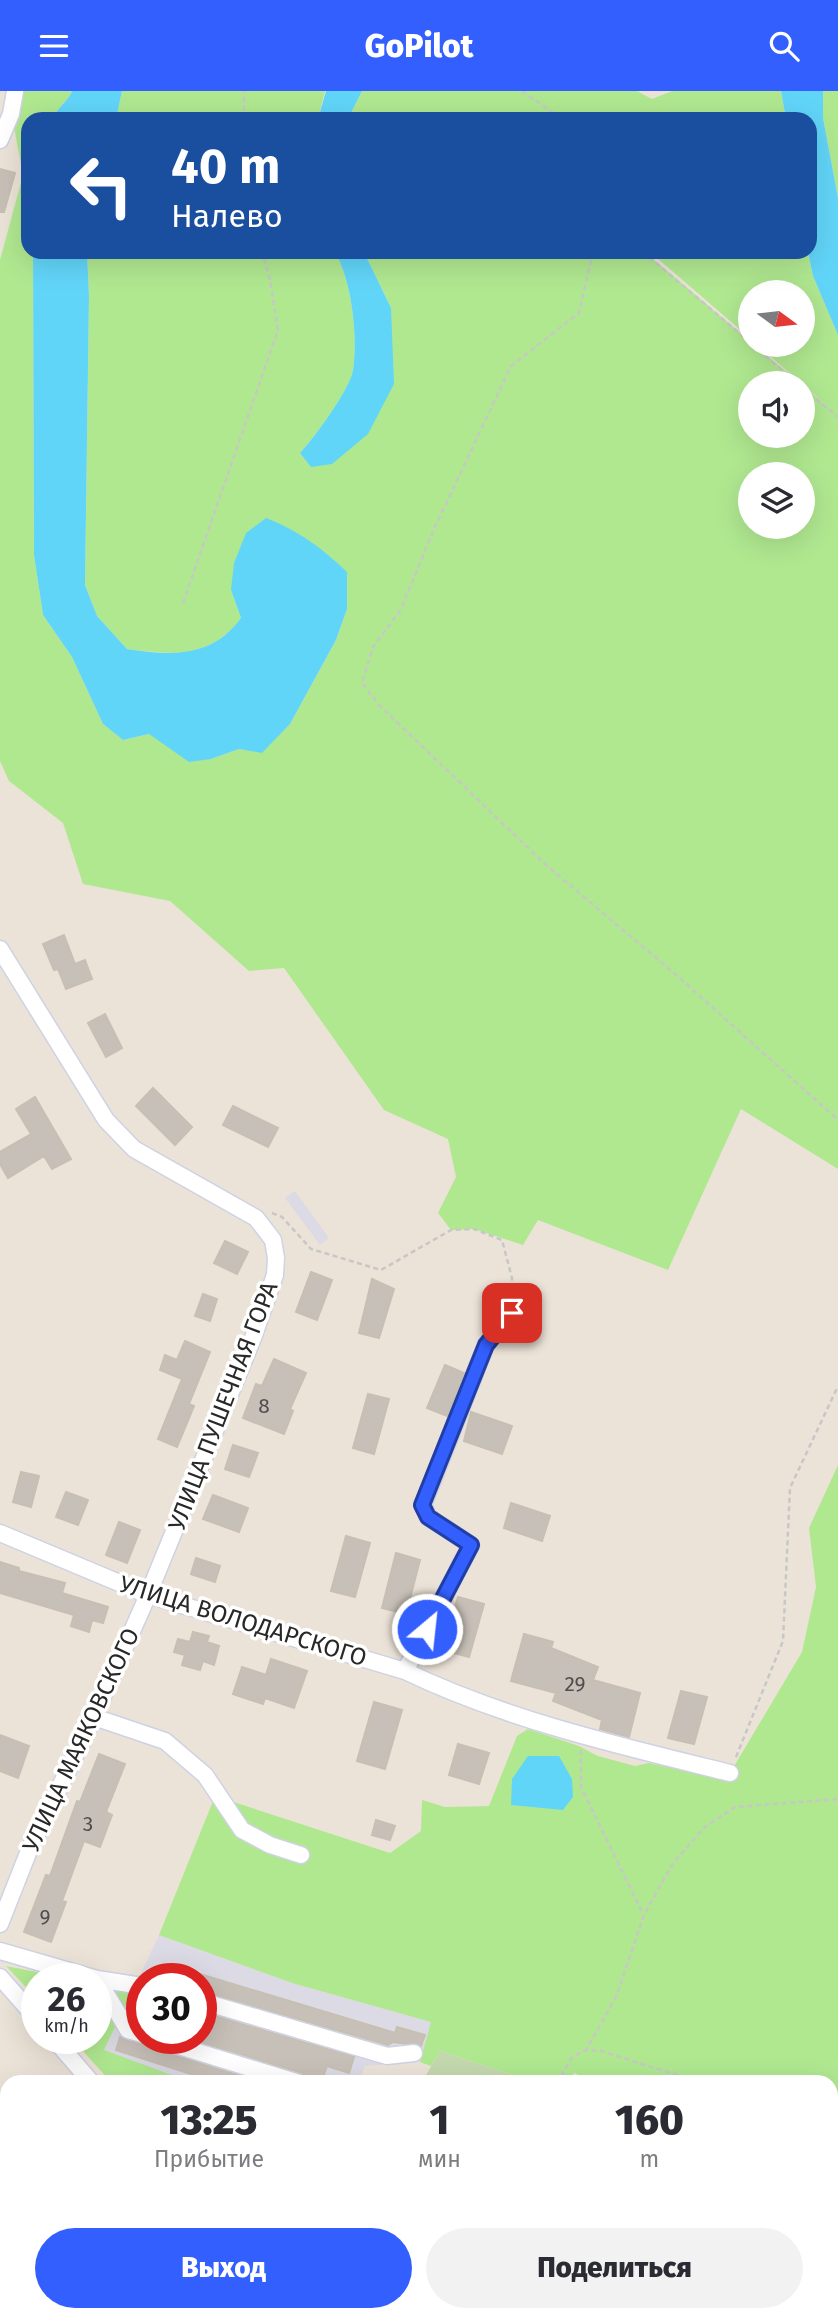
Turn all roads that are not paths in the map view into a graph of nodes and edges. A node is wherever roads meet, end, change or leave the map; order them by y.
1 (15, 91) edge
2 (0, 140) edge
3 (0, 949) edge
4 (512, 1313) road end
5 (0, 1533) edge
6 (148, 1595) junction
7 (405, 1671) junction
8 (94, 1717) junction
9 (730, 1773) road end
10 (301, 1855) dead end
11 (0, 1924) edge
12 (0, 1951) edge
13 (42, 1963) edge
14 (0, 1977) edge
15 (21, 2001) edge
16 (112, 2004) edge
17 (217, 2006) edge
18 (126, 2027) edge
19 (414, 2053) dead end
20 (67, 2054) edge
21 (205, 2054) edge
22 (85, 2075) edge
23 (273, 2075) edge

1 - 2 street
3 - 6 street, УЛИЦА ПУШЕЧНАЯ ГОРА
4 - 7 street
5 - 6 street, УЛИЦА ВОЛОДАРСКОГО
6 - 7 street, УЛИЦА ВОЛОДАРСКОГО
6 - 8 street, УЛИЦА МАЯКОВСКОГО
7 - 9 street, УЛИЦА ВОЛОДАРСКОГО
8 - 10 street
8 - 11 street, УЛИЦА МАЯКОВСКОГО
12 - 13 street
14 - 15 street
16 - 18 street
17 - 19 street
20 - 22 street
21 - 23 street

